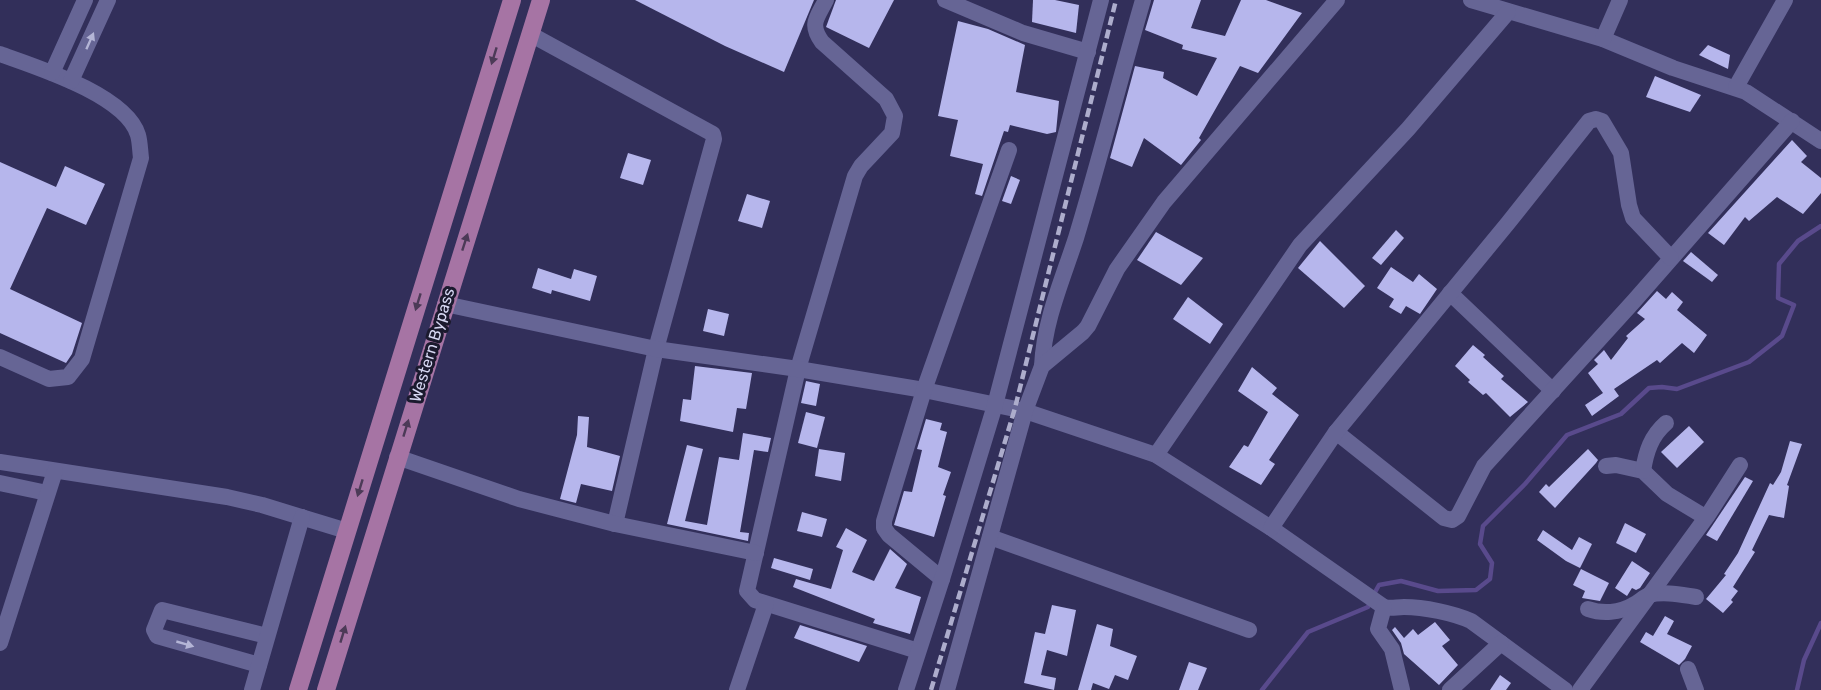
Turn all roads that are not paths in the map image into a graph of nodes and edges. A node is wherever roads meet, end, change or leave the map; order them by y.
1 (85, 0) edge
2 (108, 0) edge
3 (512, 0) edge
4 (541, 0) edge
5 (826, 0) edge
6 (945, 0) edge
7 (1101, 0) edge
8 (1143, 0) edge
9 (1337, 0) edge
10 (1471, 0) edge
11 (1620, 0) edge
12 (1785, 0) edge
13 (1508, 12) junction
14 (530, 34) junction
15 (1603, 39) junction
16 (1088, 52) junction
17 (0, 54) edge
18 (52, 73) junction
19 (71, 81) junction
20 (1736, 87) junction
21 (1792, 121) junction
22 (1821, 141) edge
23 (1009, 150) dead end
24 (1671, 258) junction
25 (1450, 293) junction
26 (445, 304) junction
27 (656, 349) junction
28 (0, 357) edge
29 (1042, 366) junction
30 (798, 369) junction
31 (924, 390) junction
32 (1553, 391) junction
33 (995, 405) junction
34 (1025, 411) junction
35 (1666, 423) dead end
36 (1336, 432) junction
37 (1156, 455) junction
38 (398, 457) junction
39 (0, 462) edge
40 (1740, 465) dead end
41 (1606, 466) dead end
42 (55, 471) junction
43 (1643, 471) junction
44 (0, 483) edge
45 (47, 493) junction
46 (302, 517) junction
47 (1705, 518) junction
48 (615, 524) junction
49 (1271, 528) junction
50 (347, 531) junction
51 (990, 537) junction
52 (756, 553) junction
53 (942, 579) junction
54 (1649, 595) junction
55 (1696, 597) dead end
56 (766, 604) junction
57 (1384, 606) junction
58 (1588, 609) dead end
59 (4, 617) edge
60 (1249, 630) dead end
61 (267, 636) junction
62 (0, 643) edge
63 (1501, 643) junction
64 (918, 651) junction
65 (259, 665) junction
66 (1688, 669) dead end
67 (252, 690) edge
68 (298, 690) edge
69 (326, 690) edge
70 (737, 690) edge
71 (906, 690) edge
72 (947, 690) edge
73 (1402, 690) edge
74 (1450, 690) edge
75 (1565, 690) edge
76 (1580, 690) edge
77 (1696, 690) edge

1 - 18 street
19 -> 2 street
3 -> 50 main road, Western Bypass
4 - 14 main road, Western Bypass
5 - 30 street
6 - 16 street
7 - 16 street
8 - 29 street
9 - 29 street
10 - 13 street
11 - 15 street
12 - 20 street
13 - 15 street
13 - 37 street
26 -> 14 main road, Western Bypass
14 - 27 street
15 - 20 street
16 - 33 street
17 - 18 street
18 - 19 street
19 - 28 street
20 - 21 street
21 - 22 street
21 - 24 street
23 - 31 street
24 - 25 street
24 - 32 street
25 - 32 street
25 - 36 street
26 - 27 street
38 -> 26 main road, Western Bypass
27 - 30 street
27 - 48 street
29 - 34 street
30 - 31 street
30 - 52 street
31 - 33 street
31 - 53 street
32 - 36 street
33 - 34 street
33 - 53 street
34 - 37 street
34 - 51 street
35 - 43 street
36 - 49 street
37 - 49 street
38 - 48 street
69 -> 38 main road, Western Bypass
39 - 42 street
40 - 47 street
41 - 43 street
42 - 45 street
42 - 46 street
43 - 47 street
44 - 45 street
45 - 59 street
46 - 50 street
46 - 61 street
47 - 54 street
48 - 52 street
49 - 57 street
50 - 68 main road, Western Bypass
51 - 60 street
51 - 72 street
52 - 56 street
53 - 64 street
54 - 55 street
54 - 58 street
54 - 76 street
56 - 64 street
56 - 70 street
57 - 63 street
57 - 73 street
59 - 62 street
61 - 65 street
61 -> 65 street
63 - 74 street
63 - 75 street
64 - 71 street
65 - 67 street
66 - 77 street

